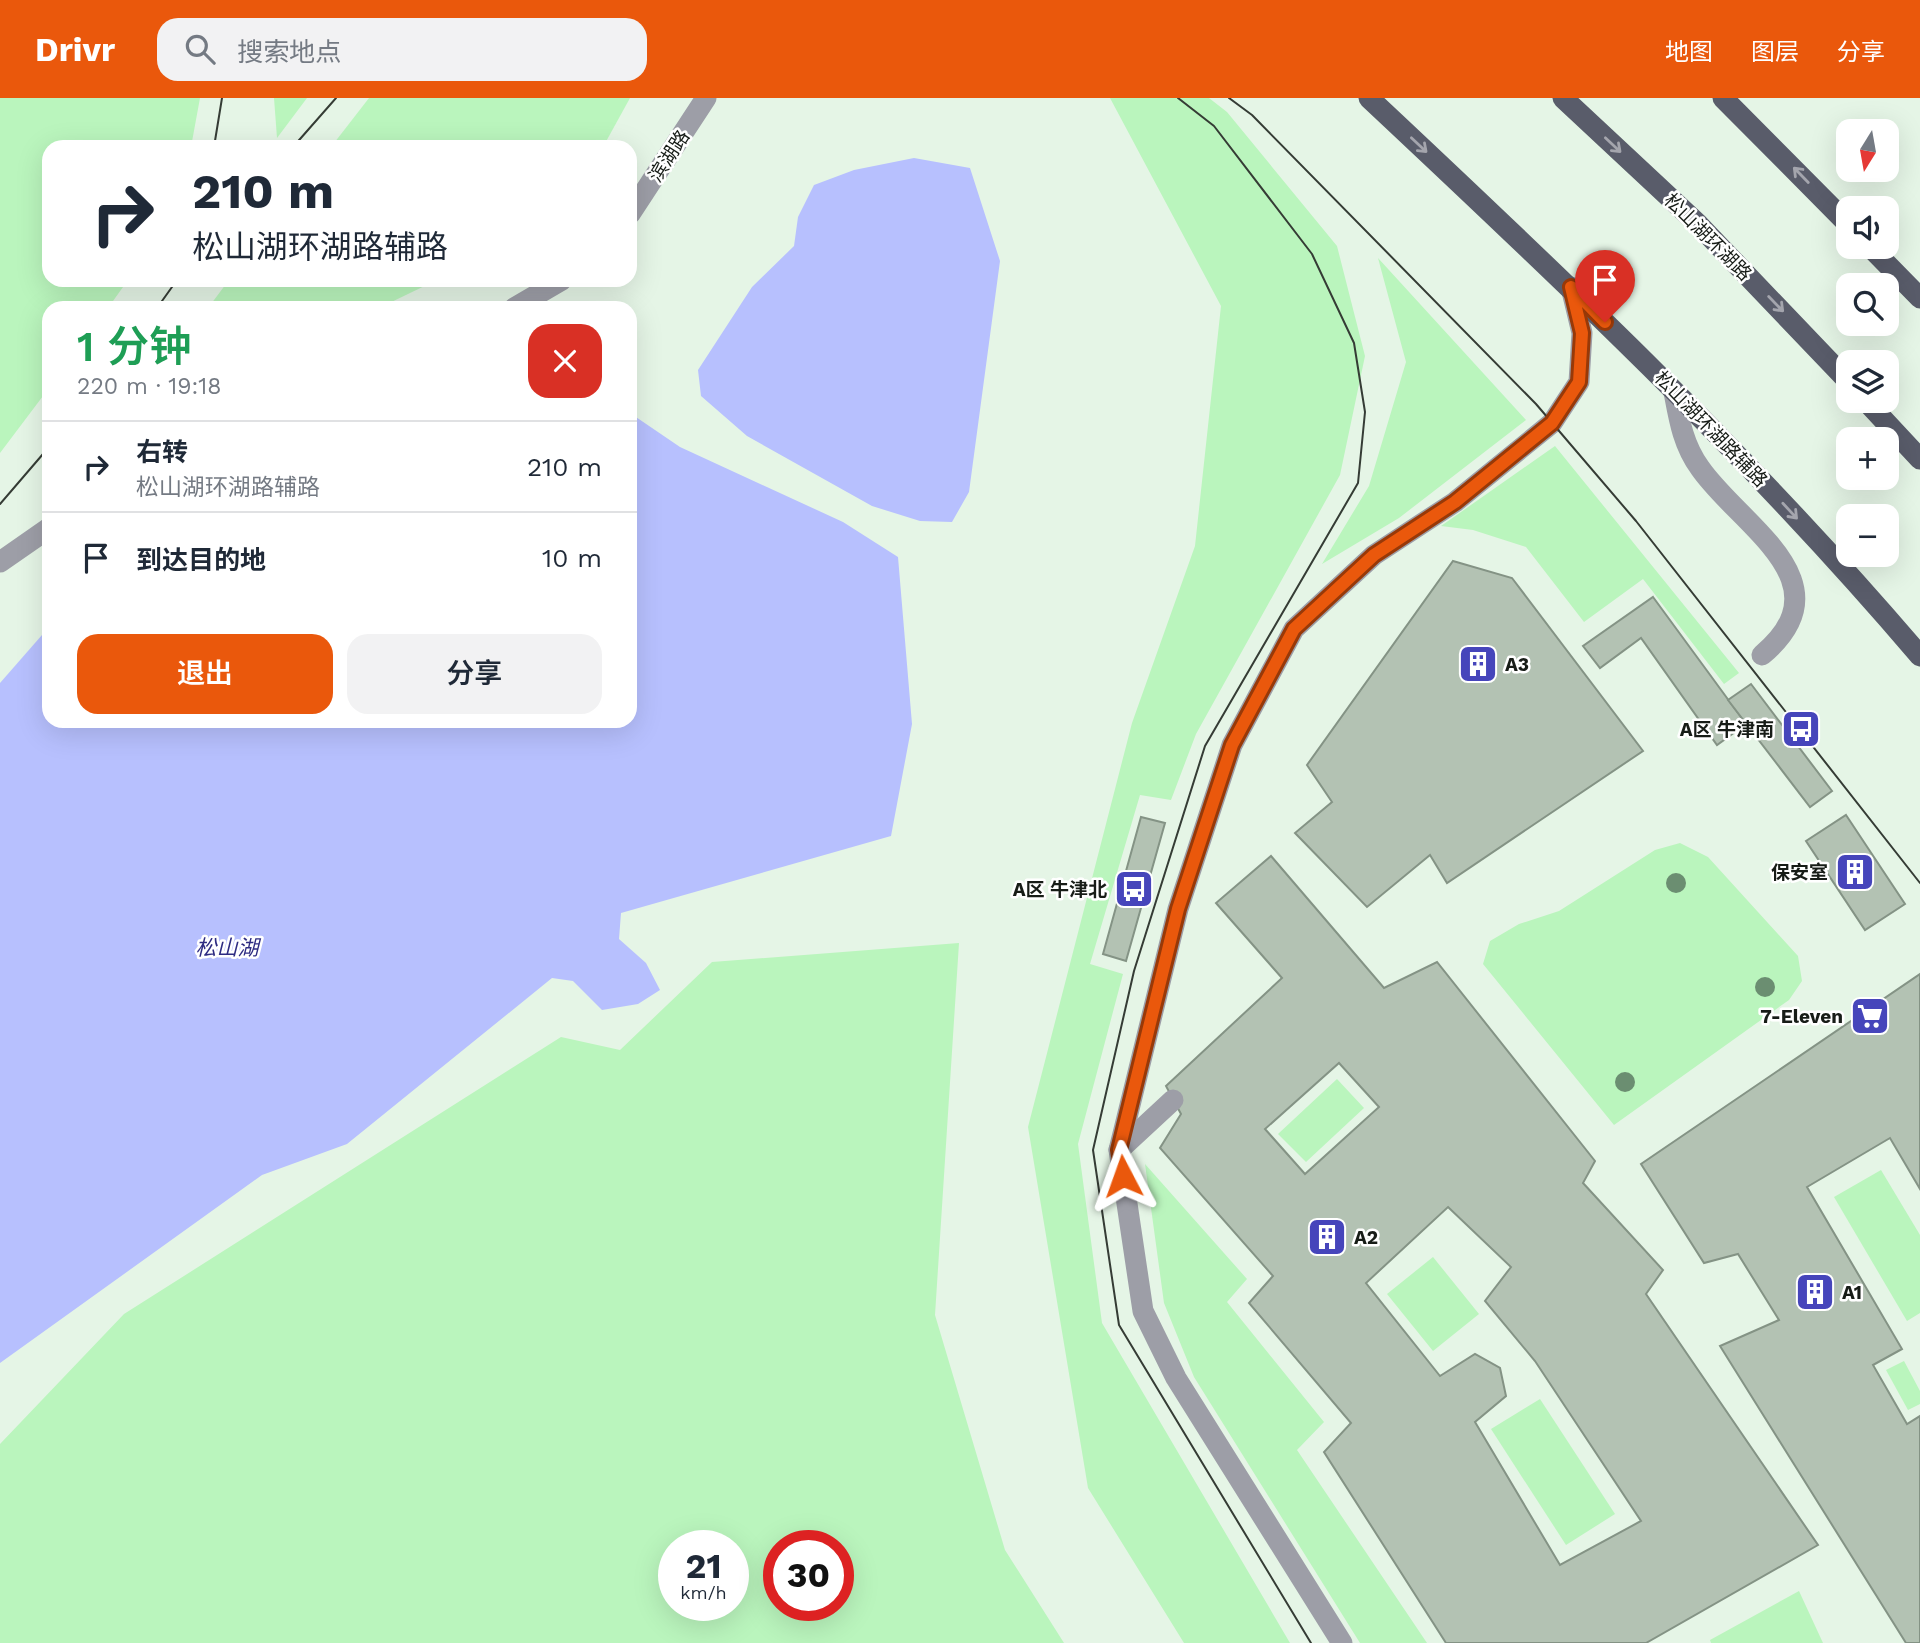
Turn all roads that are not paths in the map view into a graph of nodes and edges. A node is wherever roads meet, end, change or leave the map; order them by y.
1 (706, 98) edge
2 (1369, 98) edge
3 (1563, 98) edge
4 (1723, 98) edge
5 (637, 204) edge
6 (1836, 212) edge
7 (1882, 259) edge
8 (550, 287) edge
9 (1571, 287) junction
10 (1920, 298) edge
11 (526, 301) edge
12 (1836, 368) edge
13 (1674, 392) junction
14 (1878, 413) edge
15 (1920, 459) edge
16 (42, 533) edge
17 (0, 562) edge
18 (1762, 655) dead end
19 (1920, 656) edge
20 (1173, 1100) dead end
21 (1119, 1150) junction
22 (1342, 1643) edge

1 - 5 street, 滨湖路
2 -> 9 main road, 松山湖环湖路辅路
3 -> 12 main road, 松山湖环湖路
6 -> 4 main road
7 - 10 main road
8 - 11 street
9 - 13 main road, 松山湖环湖路辅路
9 - 21 street
13 - 18 street
13 -> 19 main road, 松山湖环湖路辅路
14 - 15 main road
16 - 17 street
20 - 21 street
21 - 22 street

